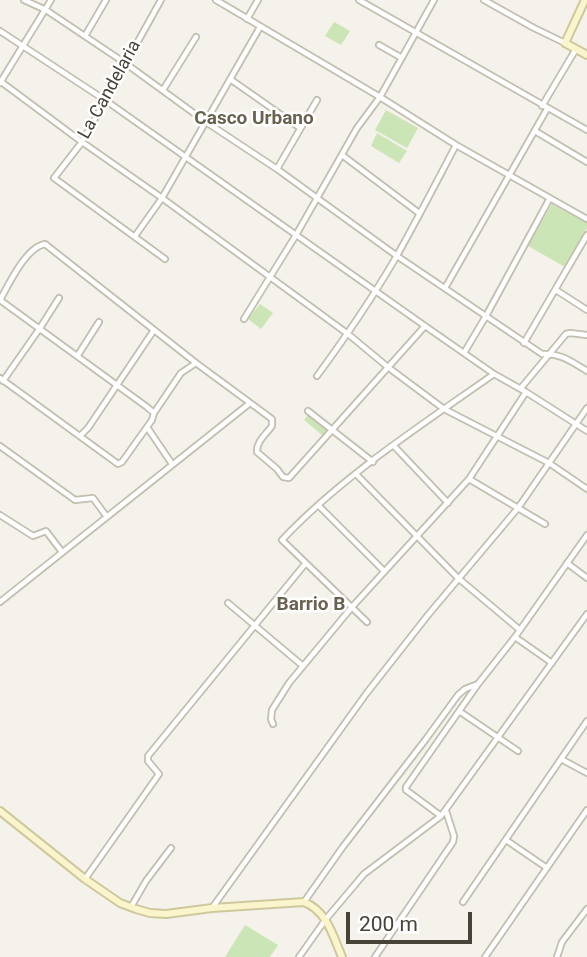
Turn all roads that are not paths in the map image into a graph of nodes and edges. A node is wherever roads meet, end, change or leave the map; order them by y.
1 (24, 0) edge
2 (51, 0) edge
3 (106, 0) edge
4 (161, 0) edge
5 (216, 0) edge
6 (258, 0) edge
7 (359, 0) edge
8 (434, 0) edge
9 (484, 0) edge
10 (585, 0) edge
11 (46, 9) junction
12 (247, 19) junction
13 (260, 27) junction
14 (0, 31) edge
15 (415, 33) junction
16 (85, 36) junction
17 (197, 37) dead end
18 (565, 43) junction
19 (379, 45) dead end
20 (24, 46) junction
21 (576, 49) junction
22 (587, 55) edge
23 (402, 58) junction
24 (125, 63) junction
25 (230, 79) junction
26 (0, 82) edge
27 (163, 90) junction
28 (380, 97) junction
29 (105, 100) junction
30 (317, 100) dead end
31 (545, 107) junction
32 (206, 122) junction
33 (300, 128) junction
34 (587, 130) edge
35 (535, 131) junction
36 (82, 142) junction
37 (456, 145) junction
38 (342, 155) junction
39 (185, 157) junction
40 (587, 162) edge
41 (276, 169) junction
42 (509, 175) junction
43 (162, 198) junction
44 (550, 198) junction
45 (316, 199) junction
46 (419, 213) junction
47 (587, 219) edge
48 (587, 235) edge
49 (135, 236) junction
50 (296, 236) junction
51 (397, 256) junction
52 (165, 259) dead end
53 (270, 277) junction
54 (445, 288) junction
55 (555, 289) junction
56 (375, 291) junction
57 (59, 298) dead end
58 (0, 300) edge
59 (587, 310) edge
60 (486, 316) junction
61 (244, 318) dead end
62 (99, 322) dead end
63 (425, 327) junction
64 (40, 328) junction
65 (154, 330) junction
66 (348, 334) junction
67 (587, 335) edge
68 (524, 342) junction
69 (464, 353) junction
70 (550, 354) junction
71 (78, 355) junction
72 (196, 363) junction
73 (389, 368) junction
74 (587, 372) edge
75 (494, 373) junction
76 (317, 376) dead end
77 (2, 379) edge
78 (118, 384) junction
79 (520, 388) junction
80 (526, 392) junction
81 (250, 403) junction
82 (587, 408) edge
83 (444, 409) junction
84 (308, 411) dead end
85 (154, 413) junction
86 (576, 423) junction
87 (147, 428) junction
88 (587, 430) edge
89 (333, 431) junction
90 (80, 436) junction
91 (498, 436) junction
92 (0, 446) edge
93 (394, 446) junction
94 (373, 462) junction
95 (549, 463) junction
96 (172, 464) junction
97 (356, 474) junction
98 (469, 479) junction
99 (587, 489) edge
100 (448, 503) junction
101 (318, 505) junction
102 (518, 508) junction
103 (0, 515) edge
104 (107, 517) junction
105 (545, 524) dead end
106 (587, 535) edge
107 (416, 536) junction
108 (62, 552) junction
109 (567, 563) junction
110 (305, 564) junction
111 (384, 571) junction
112 (458, 578) junction
113 (587, 578) edge
114 (0, 602) edge
115 (228, 603) dead end
116 (352, 607) junction
117 (587, 614) edge
118 (367, 622) dead end
119 (256, 625) junction
120 (520, 630) junction
121 (514, 637) junction
122 (552, 663) junction
123 (303, 666) junction
124 (478, 684) junction
125 (459, 711) junction
126 (587, 721) edge
127 (273, 724) dead end
128 (498, 738) junction
129 (518, 751) dead end
130 (561, 759) junction
131 (587, 773) edge
132 (587, 810) edge
133 (0, 811) edge
134 (446, 811) junction
135 (440, 816) junction
136 (506, 839) junction
137 (171, 848) dead end
138 (547, 868) junction
139 (85, 879) junction
140 (304, 902) junction
141 (463, 902) dead end
142 (131, 907) junction
143 (212, 908) junction
144 (587, 909) edge
145 (326, 919) junction
146 (340, 956) edge
147 (299, 957) edge
148 (375, 957) edge
149 (485, 957) edge
150 (557, 957) edge

1 - 11 street
2 - 11 street
3 - 16 street
4 - 24 street, La Candelaria
5 - 12 street
6 - 12 street
7 - 15 street
8 - 15 street
9 - 18 street
10 - 18 main road
11 - 16 street
11 - 20 street
12 - 13 street
13 - 25 street
13 - 28 street
14 - 20 street
15 - 23 street
15 - 31 street
16 - 24 street
17 - 27 street
18 - 21 main road
19 - 23 street
20 - 26 street
20 - 29 street
21 - 22 main road
21 - 31 street
23 - 28 street
24 - 27 street
24 - 29 street, La Candelaria
25 - 32 street
25 - 33 street
26 - 36 street
27 - 32 street
28 - 37 street
28 - 38 street
29 - 36 street, La Candelaria
29 - 39 street
30 - 33 street
31 - 34 street
31 - 35 street
32 - 39 street
32 - 41 street
33 - 41 street
35 - 40 street
35 - 42 street
36 - 43 street
36 - 49 street, La Candelaria
37 - 42 street
37 - 46 street
38 - 45 street
38 - 46 street
39 - 43 street
39 - 50 street
41 - 45 street
42 - 44 street
42 - 54 street
43 - 49 street
43 - 53 street
44 - 47 street
44 - 60 street
45 - 50 street
45 - 51 street
46 - 51 street
48 - 55 street
49 - 52 street
50 - 53 street
50 - 56 street
51 - 54 street
51 - 56 street
53 - 61 street
53 - 66 street
54 - 60 street
55 - 59 street
55 - 68 street
56 - 63 street
56 - 66 street
57 - 64 street
58 - 64 street
58 - 65 street
60 - 68 street
60 - 69 street
62 - 71 street
63 - 69 street
63 - 73 street
64 - 71 street
64 - 77 street
65 - 72 street
65 - 78 street
66 - 73 street
66 - 76 street
67 - 70 street
68 - 70 street
69 - 75 street
70 - 74 street
70 - 79 street
71 - 78 street
72 - 81 street
72 - 85 street
73 - 83 street
73 - 89 street
75 - 79 street
75 - 83 street
77 - 90 street
78 - 85 street
78 - 90 street
79 - 80 street
80 - 86 street
80 - 91 street
81 - 89 street
81 - 96 street
82 - 86 street
83 - 91 street
83 - 93 street
84 - 89 street
85 - 87 street
86 - 88 street
86 - 95 street
87 - 90 street
87 - 96 street
89 - 94 street
91 - 95 street
91 - 98 street
92 - 104 street
93 - 94 street
93 - 100 street
94 - 97 street
95 - 99 street
95 - 102 street
96 - 104 street
97 - 101 street
97 - 107 street
98 - 100 street
98 - 102 street
100 - 107 street
101 - 110 street
101 - 111 street
102 - 105 street
102 - 112 street
103 - 108 street
104 - 108 street
106 - 109 street
107 - 111 street
107 - 112 street
108 - 114 street
109 - 113 street
109 - 120 street
110 - 116 street
110 - 119 street
111 - 116 street
112 - 120 street
112 - 143 street
115 - 119 street
116 - 118 street
116 - 123 street
117 - 122 street
119 - 123 street
119 - 139 street
120 - 121 street
121 - 122 street
121 - 124 street
122 - 128 street
123 - 127 street
124 - 125 street
124 - 140 street
125 - 128 street
125 - 135 street
126 - 130 street
128 - 129 street
128 - 134 street
130 - 131 street
130 - 136 street
132 - 138 street
133 - 139 main road
134 - 135 street
134 - 148 street
135 - 145 street
136 - 138 street
136 - 141 street
137 - 142 street
138 - 149 street
139 - 142 main road
140 - 143 main road
140 - 145 main road
142 - 143 main road
144 - 150 street
145 - 146 main road
145 - 147 street

